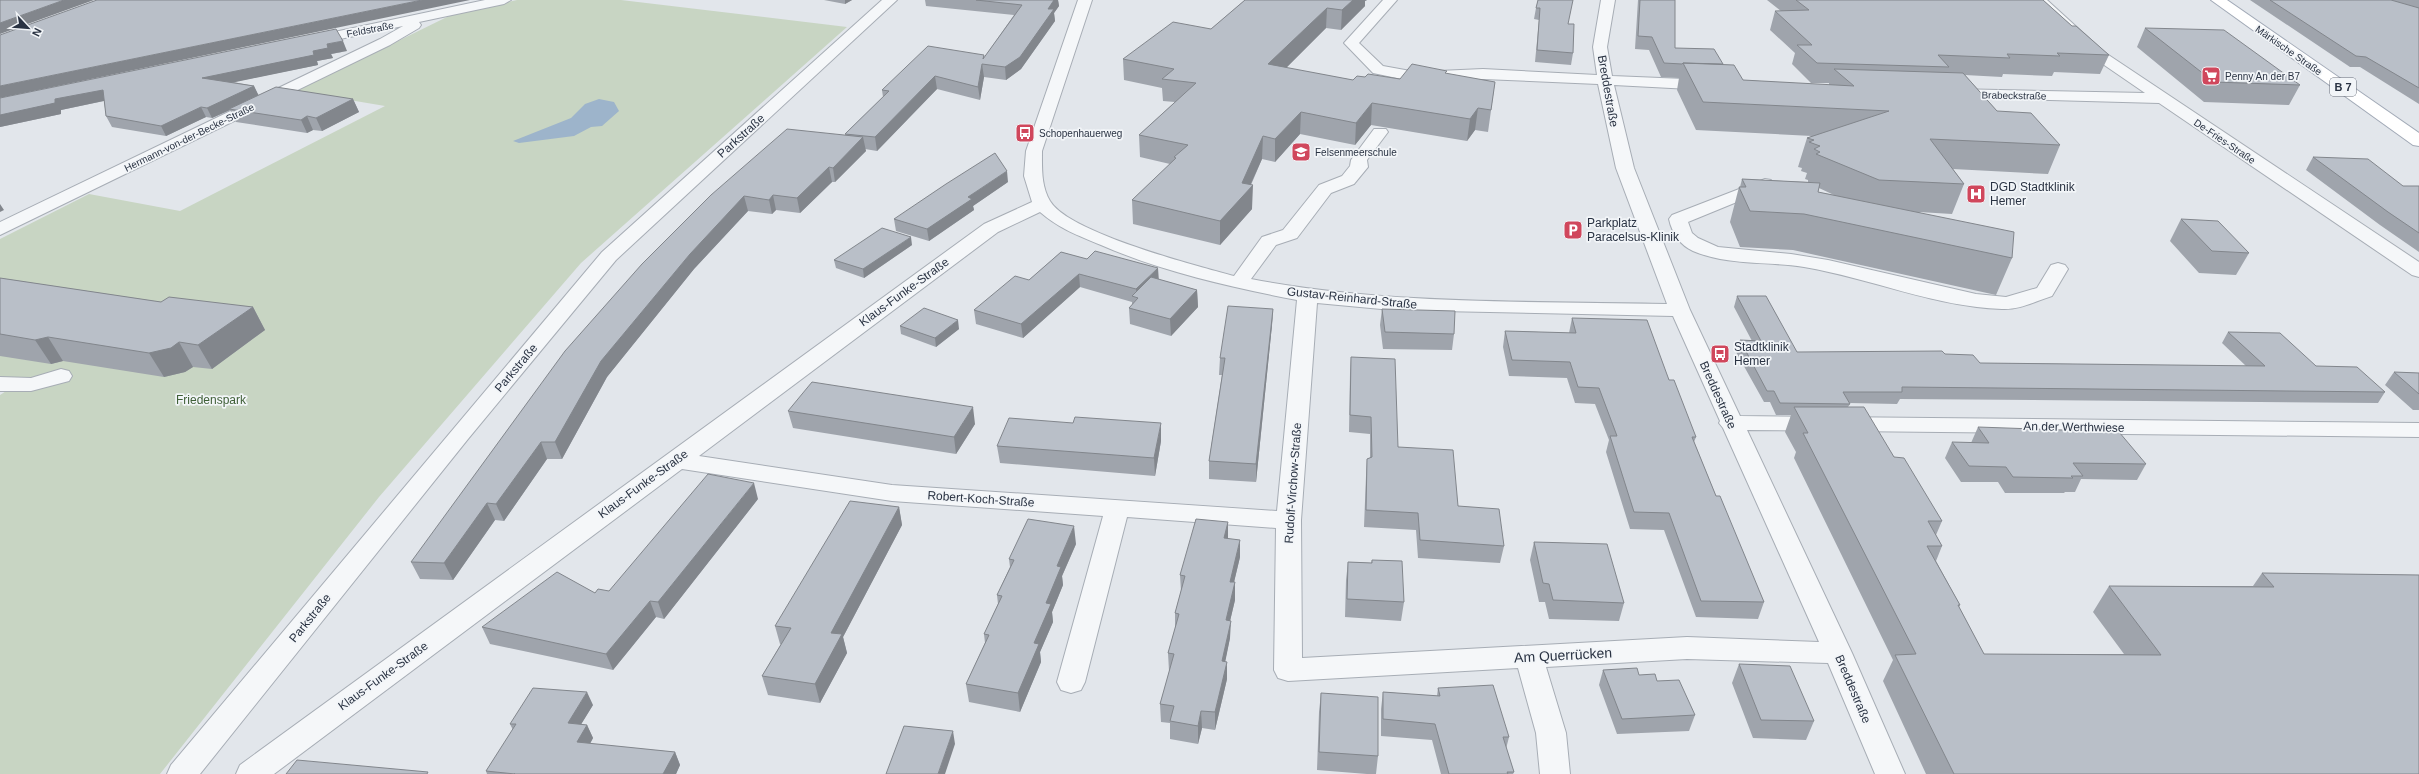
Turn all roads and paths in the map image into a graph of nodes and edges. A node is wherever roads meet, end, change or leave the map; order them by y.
1 (504, 0) edge
2 (890, 0) edge
3 (1085, 0) edge
4 (1390, 0) edge
5 (1608, 0) edge
6 (2039, 0) edge
7 (2218, 0) edge
8 (417, 19) junction
9 (294, 44) edge
10 (1605, 81) junction
11 (1724, 85) edge
12 (1938, 93) edge
13 (2160, 98) junction
14 (1380, 132) dead end
15 (2419, 142) edge
16 (1774, 181) edge
17 (1042, 204) junction
18 (1678, 219) junction
19 (1648, 227) junction
20 (0, 228) edge
21 (2058, 269) dead end
22 (2419, 271) edge
23 (1239, 283) junction
24 (1307, 296) junction
25 (1680, 310) junction
26 (61, 376) dead end
27 (0, 384) edge
28 (1730, 423) junction
29 (2419, 430) edge
30 (676, 460) junction
31 (1117, 509) junction
32 (1289, 520) junction
33 (1838, 654) junction
34 (1529, 657) junction
35 (1288, 670) joint
36 (1071, 682) dead end
37 (182, 774) edge
38 (251, 774) edge
39 (1555, 774) edge
40 (1890, 774) edge

1 - 8 street, Feldstraße
2 - 37 street, Parkstraße
3 - 17 street
4 - 10 street
5 - 10 street, Breddestraße
6 - 13 street, De-Fries-Straße
7 - 15 main road, Märkische Straße / B 7
8 - 9 street, Feldstraße
8 - 20 street, Hermann-von-der-Becke-Straße
10 - 11 street
10 - 19 street, Breddestraße
12 - 13 street, Brabeckstraße
13 - 22 street, De-Fries-Straße
14 - 23 street
16 - 18 street
17 - 23 street, Gustav-Reinhard-Straße
17 - 30 street, Klaus-Funke-Straße
18 - 19 street
18 - 21 street
19 - 25 street, Breddestraße
23 - 24 street, Gustav-Reinhard-Straße
24 - 25 street, Gustav-Reinhard-Straße
24 - 32 street, Rudolf-Virchow-Straße
25 - 28 street, Breddestraße
26 - 27 street
28 - 29 street, An der Werthwiese
28 - 33 street, Breddestraße
30 - 31 street, Robert-Koch-Straße
30 - 38 street, Klaus-Funke-Straße
31 - 32 street, Robert-Koch-Straße
31 - 36 street
32 - 35 street, Rudolf-Virchow-Straße
33 - 34 street, Am Querrücken
33 - 40 street, Breddestraße
34 - 35 street, Am Querrücken
34 - 39 street

